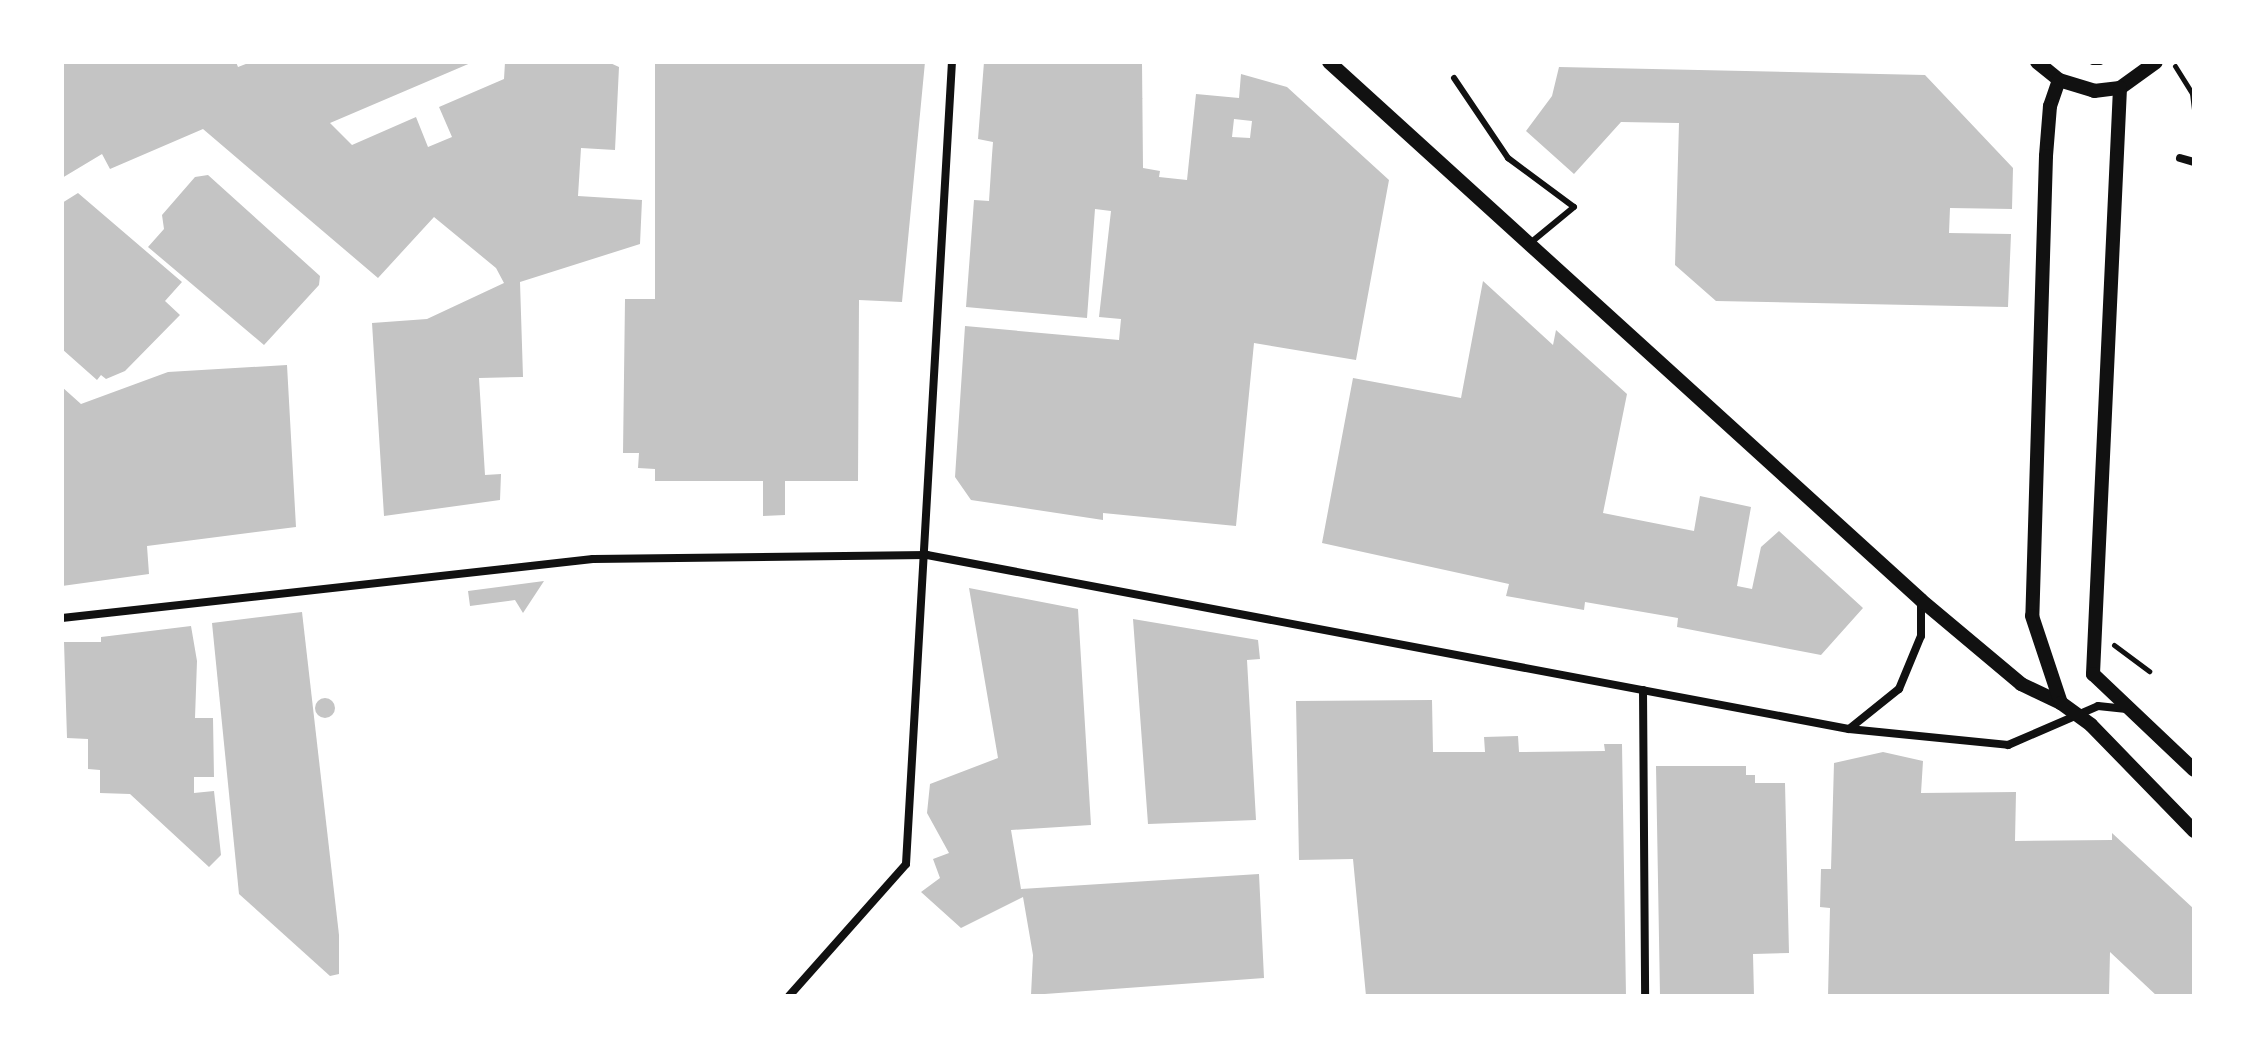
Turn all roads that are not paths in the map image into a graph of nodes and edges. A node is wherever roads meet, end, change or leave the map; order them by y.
1 (952, 62) edge
2 (1329, 62) edge
3 (2037, 62) edge
4 (2156, 62) edge
5 (1454, 78) dead end
6 (2059, 80) junction
7 (2120, 88) junction
8 (2180, 158) dead end
9 (2194, 162) edge
10 (1529, 244) junction
11 (927, 555) junction
12 (1921, 600) junction
13 (62, 618) edge
14 (1643, 690) junction
15 (2061, 703) junction
16 (2131, 709) junction
17 (2071, 716) junction
18 (1849, 729) junction
19 (2194, 770) edge
20 (2194, 831) edge
21 (789, 996) edge
22 (1645, 996) edge

1 - 11 street
2 - 10 street
3 - 6 street
4 - 7 street
5 - 10 lane
6 - 7 street
6 - 15 street
7 - 16 street
8 - 9 street
10 - 12 street
11 - 13 street
11 - 14 street
11 - 21 street
12 - 15 street
12 - 18 street
14 - 18 street
14 - 22 street
15 - 17 street
16 - 17 street
16 - 19 street
17 - 18 street
17 - 20 street

